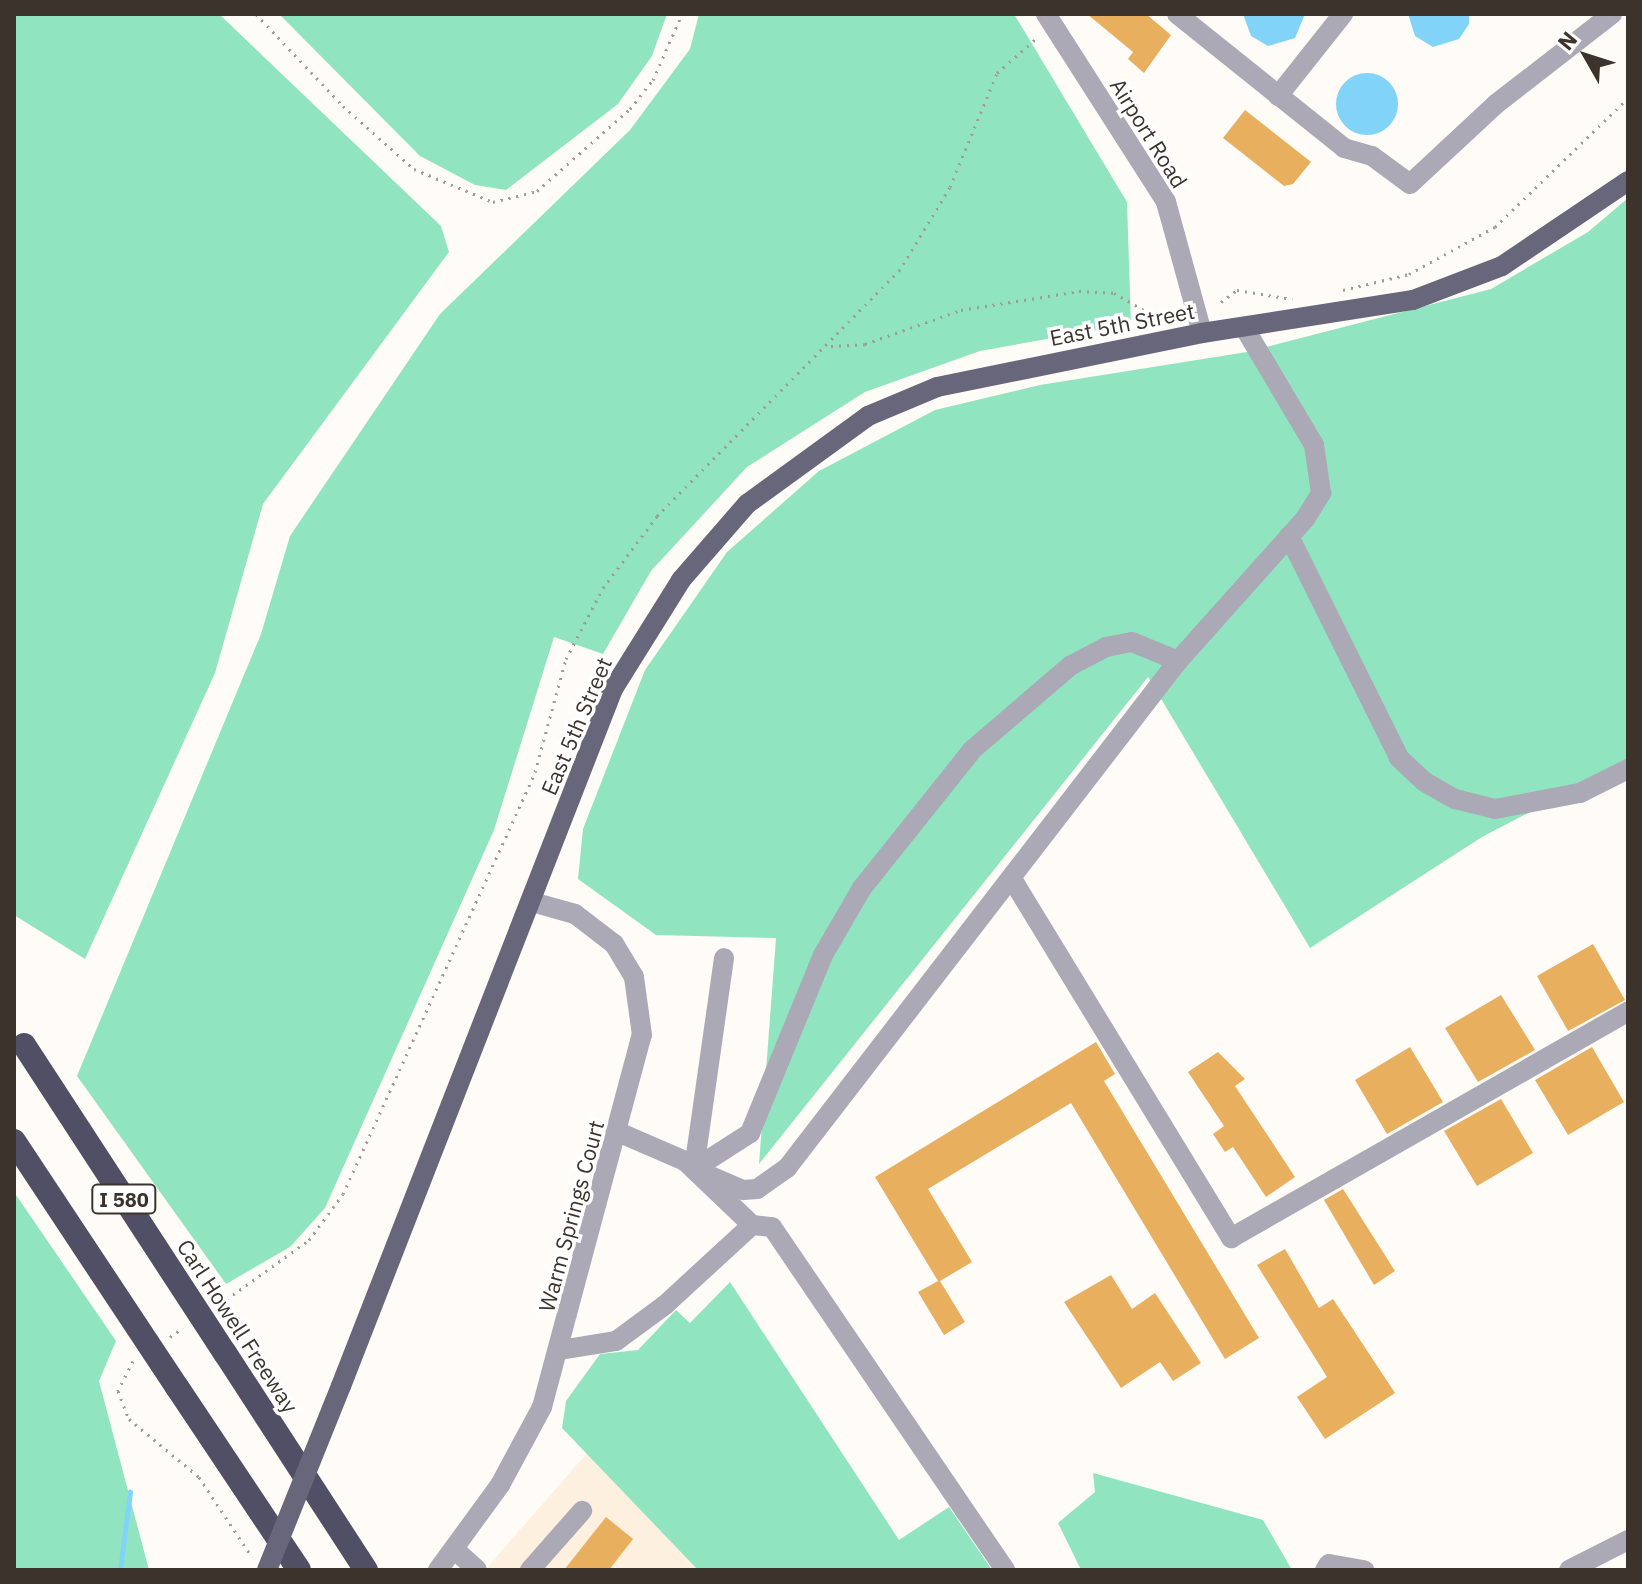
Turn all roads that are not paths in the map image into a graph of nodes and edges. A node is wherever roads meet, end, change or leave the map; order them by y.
1 (1177, 14) edge
2 (1343, 14) edge
3 (1612, 14) edge
4 (1050, 20) edge
5 (1278, 96) junction
6 (1628, 181) edge
7 (1244, 327) junction
8 (1202, 333) junction
9 (1289, 536) junction
10 (1178, 661) junction
11 (1628, 769) edge
12 (1012, 879) junction
13 (532, 902) junction
14 (724, 958) dead end
15 (1628, 1012) edge
16 (19, 1038) edge
17 (618, 1132) junction
18 (14, 1141) edge
19 (694, 1169) junction
20 (752, 1225) junction
21 (560, 1350) junction
22 (582, 1511) dead end
23 (1628, 1540) edge
24 (446, 1563) edge
25 (264, 1570) edge
26 (299, 1570) edge
27 (366, 1570) edge
28 (477, 1570) edge
29 (530, 1570) edge
30 (1005, 1570) edge
31 (1325, 1570) edge
32 (1364, 1570) edge
33 (1569, 1570) edge

1 - 5 street
2 - 5 street
3 - 5 street
4 - 8 street, Airport Road
6 - 7 main road, East 5th Street
7 - 8 main road, East 5th Street
7 - 9 street
8 - 13 main road, East 5th Street
9 - 10 street
9 - 11 street
10 - 12 street
10 - 19 street
12 - 15 street
12 - 19 street
13 - 17 street, Warm Springs Court
13 - 25 main road, East 5th Street, bridge
14 - 19 street
16 - 27 highway, Carl Howell Freeway / I 580, bridge
17 - 19 street
17 - 21 street, Warm Springs Court
18 - 26 highway, I 580, bridge
19 - 20 street
20 - 21 street
20 - 30 street
21 - 24 street, Warm Springs Court
22 - 29 street
23 - 33 street
24 - 28 street
31 - 32 street

